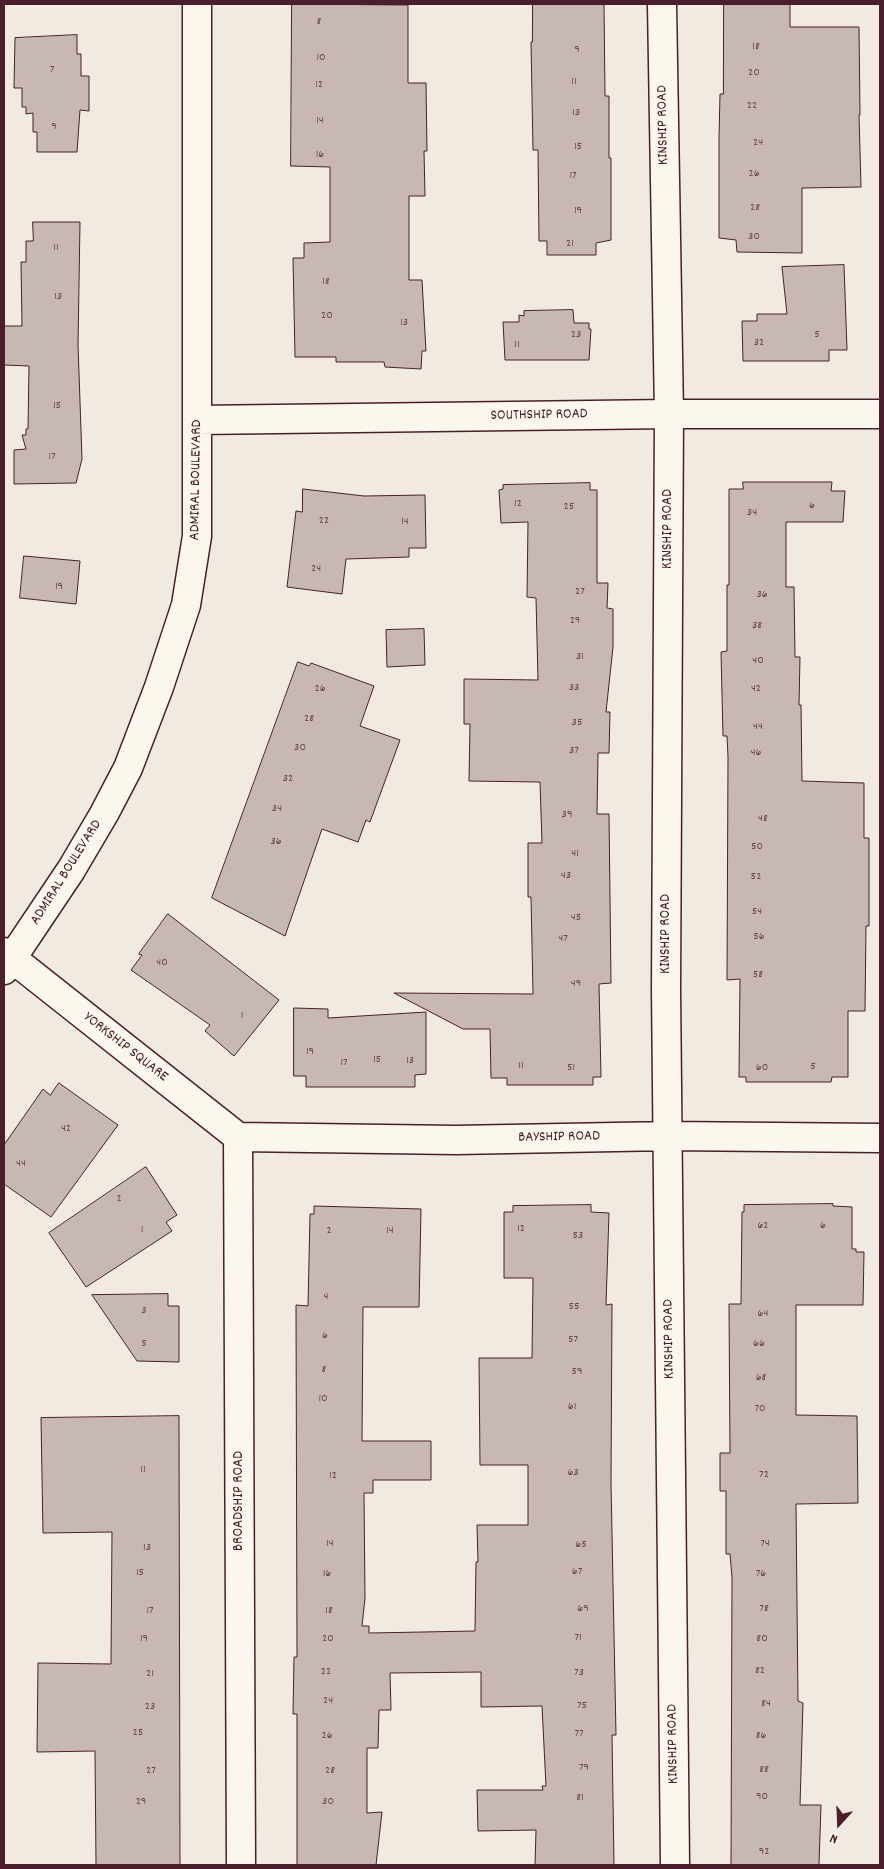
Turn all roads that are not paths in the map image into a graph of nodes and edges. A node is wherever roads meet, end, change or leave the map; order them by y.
1 (197, 4) edge
2 (662, 4) edge
3 (669, 414) junction
4 (880, 414) edge
5 (198, 420) junction
6 (6, 960) edge
7 (668, 1136) junction
8 (238, 1137) junction
9 (880, 1138) edge
10 (241, 1865) edge
11 (675, 1865) edge

1 - 5 street, ADMIRAL BOULEVARD
2 - 3 street, KINSHIP ROAD
3 - 4 street, SOUTHSHIP ROAD
3 - 5 street, SOUTHSHIP ROAD
3 - 7 street, KINSHIP ROAD
5 - 6 street, ADMIRAL BOULEVARD
6 - 8 street, YORKSHIP SQUARE
7 - 8 street, BAYSHIP ROAD
7 - 9 street, BAYSHIP ROAD
7 - 11 street, KINSHIP ROAD
8 - 10 street, BROADSHIP ROAD

